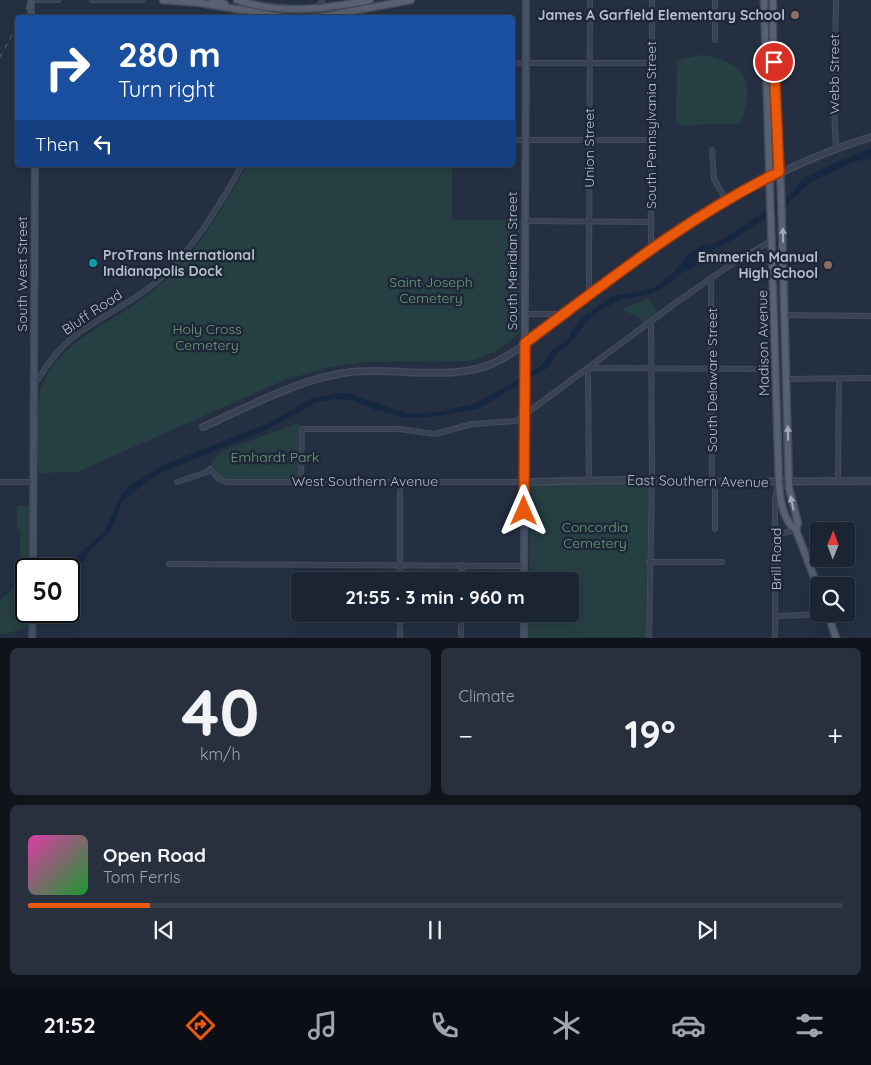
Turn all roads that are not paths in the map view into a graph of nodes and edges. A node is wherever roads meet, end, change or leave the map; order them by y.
1 (31, 0) edge
2 (58, 0) edge
3 (92, 0) edge
4 (143, 0) edge
5 (162, 0) edge
6 (212, 0) edge
7 (237, 0) edge
8 (322, 0) edge
9 (370, 0) edge
10 (411, 0) edge
11 (526, 0) edge
12 (590, 0) edge
13 (652, 0) edge
14 (715, 0) edge
15 (764, 0) edge
16 (773, 0) edge
17 (836, 0) edge
18 (227, 2) edge
19 (317, 9) junction
20 (241, 10) junction
21 (31, 15) edge
22 (269, 15) edge
23 (315, 15) edge
24 (330, 15) edge
25 (715, 40) dead end
26 (515, 63) edge
27 (526, 63) junction
28 (590, 63) junction
29 (652, 63) junction
30 (871, 137) edge
31 (515, 140) edge
32 (526, 140) junction
33 (590, 140) junction
34 (651, 140) junction
35 (836, 148) junction
36 (712, 150) dead end
37 (35, 167) edge
38 (241, 167) edge
39 (779, 172) junction
40 (771, 176) junction
41 (726, 200) junction
42 (525, 221) junction
43 (589, 221) junction
44 (650, 222) junction
45 (773, 240) junction
46 (650, 250) junction
47 (711, 278) junction
48 (589, 295) junction
49 (524, 314) junction
50 (564, 314) junction
51 (784, 315) junction
52 (871, 316) edge
53 (651, 322) junction
54 (525, 343) junction
55 (588, 368) junction
56 (652, 369) junction
57 (713, 369) junction
58 (776, 369) junction
59 (839, 378) junction
60 (871, 378) edge
61 (786, 379) junction
62 (34, 384) junction
63 (524, 416) junction
64 (203, 427) dead end
65 (301, 480) junction
66 (589, 480) junction
67 (400, 481) junction
68 (651, 481) junction
69 (789, 481) junction
70 (838, 481) junction
71 (871, 481) edge
72 (0, 482) edge
73 (34, 482) junction
74 (177, 482) dead end
75 (524, 482) junction
76 (714, 482) junction
77 (779, 482) junction
78 (715, 530) dead end
79 (796, 530) junction
80 (776, 535) junction
81 (33, 558) edge
82 (649, 562) junction
83 (722, 562) dead end
84 (169, 564) dead end
85 (400, 565) junction
86 (462, 565) junction
87 (524, 566) junction
88 (400, 572) edge
89 (462, 572) edge
90 (524, 572) edge
91 (814, 577) edge
92 (810, 615) edge
93 (776, 616) junction
94 (400, 622) edge
95 (461, 622) edge
96 (524, 622) edge
97 (831, 622) edge
98 (33, 623) edge
99 (32, 637) edge
100 (400, 638) edge
101 (461, 638) edge
102 (524, 638) edge
103 (649, 638) edge
104 (775, 638) edge
105 (836, 638) edge

1 - 2 street
1 - 21 main road
3 - 4 street
5 - 20 main road
6 - 18 main road
7 - 19 main road
8 - 19 street
9 - 19 main road
10 - 24 main road
11 - 27 main road, South Meridian Street
12 - 28 street, Union Street
13 - 29 street, South Pennsylvania Street
14 - 25 street
15 - 40 main road, Madison Avenue
16 - 39 main road, Madison Avenue
17 - 35 street, Webb Street
18 - 20 main road
19 - 23 street
20 - 22 main road
26 - 27 street
27 - 28 street
27 - 32 main road, South Meridian Street
28 - 29 street
28 - 33 street, Union Street
29 - 34 street, South Pennsylvania Street
30 - 35 street
31 - 32 street
32 - 33 street
32 - 42 main road, South Meridian Street
33 - 34 street
33 - 43 street, Union Street
34 - 44 street, South Pennsylvania Street
35 - 39 street
36 - 41 street
37 - 62 main road, South West Street
38 - 62 street, Bluff Road
39 - 40 street
51 -> 39 main road, Madison Avenue
40 - 41 street
40 - 45 main road, Madison Avenue
41 - 46 street
42 - 43 street
42 - 49 main road, South Meridian Street
43 - 44 street
43 - 48 street, Union Street
44 - 46 street, South Pennsylvania Street
45 - 47 street
45 - 58 main road, Madison Avenue
46 - 48 street
47 - 53 street
47 - 57 street, South Delaware Street
48 - 50 street
49 - 50 street
49 - 54 main road, South Meridian Street
50 - 54 street
51 - 52 street
51 - 61 main road, Madison Avenue
53 - 55 street
53 - 56 street
54 - 63 main road, South Meridian Street
54 - 64 street
55 - 56 street
55 - 63 street
55 - 66 street
56 - 57 street
56 - 68 street
57 - 58 street
57 - 76 street, South Delaware Street
58 - 77 main road, Madison Avenue
59 - 60 street
59 - 61 street
59 - 70 street
69 -> 61 main road, Madison Avenue
62 - 73 main road
63 - 65 street
63 - 75 main road, South Meridian Street
65 - 67 street, West Southern Avenue
65 - 74 street, West Southern Avenue
66 - 68 street, East Southern Avenue
66 - 75 street, East Southern Avenue
67 - 75 street, West Southern Avenue
67 - 85 street
68 - 76 street, East Southern Avenue
68 - 82 street
69 - 70 street, East Southern Avenue
69 - 77 street, East Southern Avenue
79 -> 69 main road, Madison Avenue
70 - 71 street, East Southern Avenue
72 - 73 street
73 - 81 main road
75 - 87 main road, South Meridian Street
76 - 77 street, East Southern Avenue
76 - 78 street, South Delaware Street
77 - 79 main road, Madison Avenue
77 - 80 street, Brill Road
79 - 80 street
79 - 91 main road, Madison Avenue
80 - 93 street, Brill Road
82 - 83 street
82 - 103 street
84 - 85 street
85 - 86 street
85 - 88 street
86 - 87 street
86 - 89 street
87 - 90 main road, South Meridian Street
92 - 93 street
93 - 104 street, Brill Road
94 - 100 street
95 - 101 street
96 - 102 main road
97 - 105 main road
98 - 99 main road

